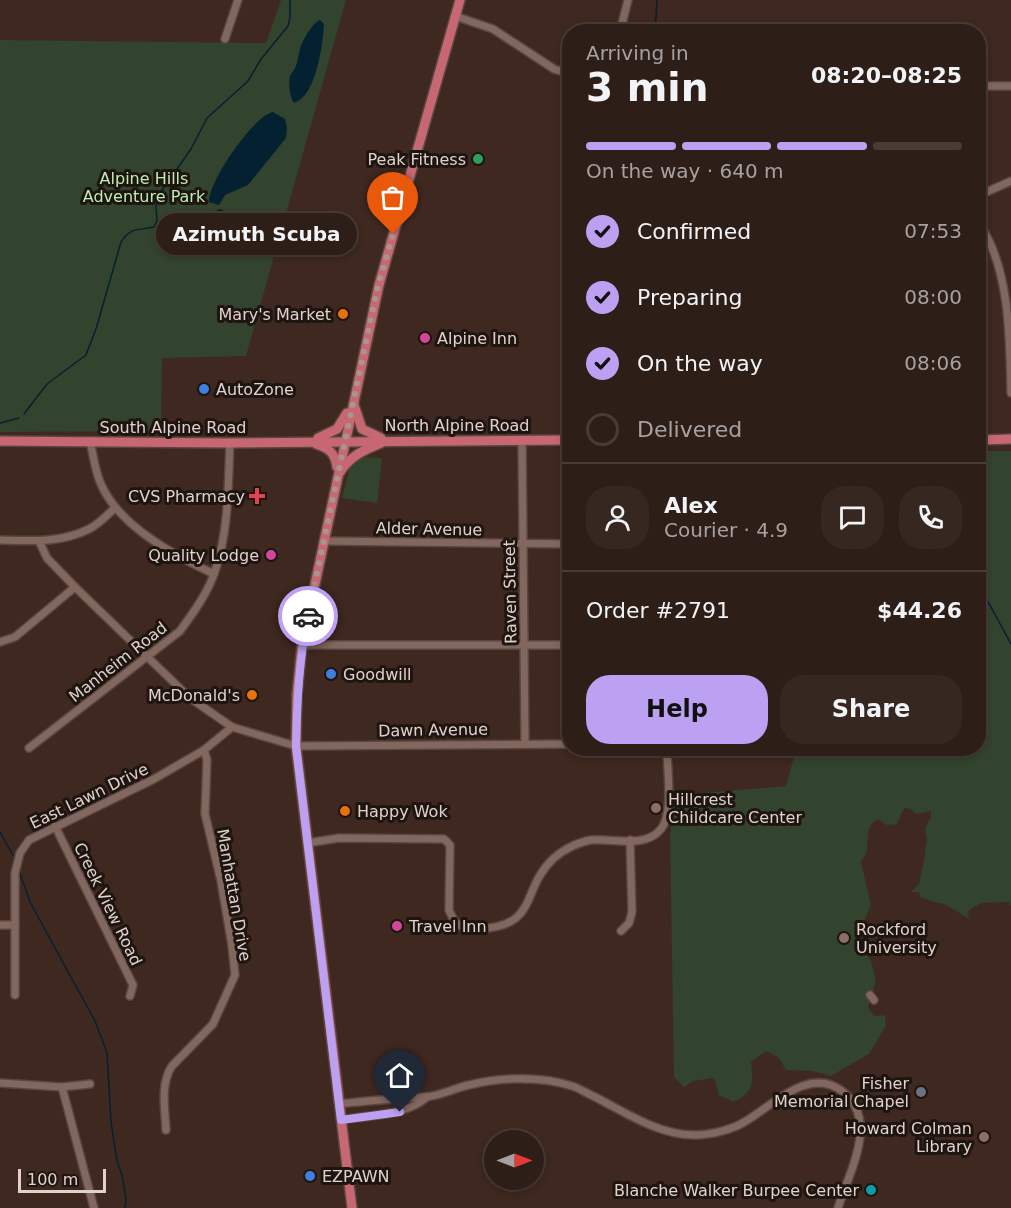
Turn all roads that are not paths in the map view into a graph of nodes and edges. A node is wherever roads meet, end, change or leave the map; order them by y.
1 (238, 0) edge
2 (460, 0) edge
3 (628, 0) edge
4 (455, 16) junction
5 (622, 24) edge
6 (225, 39) dead end
7 (562, 72) edge
8 (986, 86) edge
9 (1011, 86) edge
10 (1011, 181) edge
11 (986, 192) edge
12 (986, 238) edge
13 (1011, 393) edge
14 (353, 403) junction
15 (522, 440) junction
16 (562, 440) edge
17 (986, 440) edge
18 (1011, 440) edge
19 (0, 441) edge
20 (90, 441) junction
21 (345, 441) junction
22 (387, 441) junction
23 (308, 442) junction
24 (230, 443) junction
25 (337, 477) junction
26 (116, 508) junction
27 (0, 540) edge
28 (39, 541) junction
29 (323, 542) junction
30 (522, 543) junction
31 (562, 544) edge
32 (214, 574) junction
33 (75, 587) junction
34 (0, 642) edge
35 (302, 645) junction
36 (524, 645) junction
37 (562, 645) edge
38 (148, 657) junction
39 (232, 727) junction
40 (525, 742) junction
41 (562, 744) edge
42 (296, 746) junction
43 (29, 748) dead end
44 (204, 750) junction
45 (667, 756) edge
46 (55, 826) junction
47 (630, 840) junction
48 (307, 843) junction
49 (0, 925) edge
50 (15, 925) junction
51 (621, 931) dead end
52 (15, 995) dead end
53 (130, 996) dead end
54 (0, 1083) edge
55 (90, 1084) dead end
56 (62, 1088) junction
57 (427, 1097) junction
58 (339, 1104) junction
59 (341, 1120) junction
60 (166, 1130) dead end
61 (94, 1208) edge
62 (352, 1208) edge
63 (838, 1208) edge

1 - 6 street
2 - 4 main road
3 - 5 street
4 - 7 street
4 - 14 main road
8 - 9 street
10 - 11 street
12 - 13 street
14 - 21 main road
14 - 22 main road
14 - 23 main road
15 - 16 main road, North Alpine Road
15 - 22 main road, North Alpine Road
15 - 30 street, Raven Street
17 - 18 main road
19 - 20 main road, South Alpine Road
20 - 24 main road, South Alpine Road
20 - 26 street
21 - 22 main road, North Alpine Road
21 - 23 main road, South Alpine Road
21 - 25 main road
22 - 25 main road
23 - 24 main road, South Alpine Road
23 - 25 main road
24 - 32 street, Manheim Road
25 - 29 main road
26 - 28 street
26 - 32 street
27 - 28 street
28 - 33 street, Dawn Avenue
29 - 30 street, Alder Avenue
29 - 35 main road
30 - 31 street, Alder Avenue
30 - 36 street, Raven Street
32 - 38 street, Manheim Road
33 - 34 street
33 - 38 street, Dawn Avenue
35 - 36 street
35 - 42 main road
36 - 37 street
36 - 40 street, Raven Street
38 - 39 street, Dawn Avenue
38 - 43 street, Manheim Road
39 - 42 street, Dawn Avenue
39 - 44 street, East Lawn Drive
40 - 41 street, Dawn Avenue
40 - 42 street, Dawn Avenue
42 - 48 main road
44 - 46 street, East Lawn Drive
44 - 60 street, Manhattan Drive
45 - 47 street
46 - 50 street, East Lawn Drive
46 - 53 street, Creek View Road
47 - 48 street
47 - 51 street
48 - 58 main road
49 - 50 street
50 - 52 street, East Lawn Drive
54 - 56 street
55 - 56 street
56 - 61 street
57 - 58 street
57 - 59 street
57 - 63 street
58 - 59 main road
59 - 62 main road

